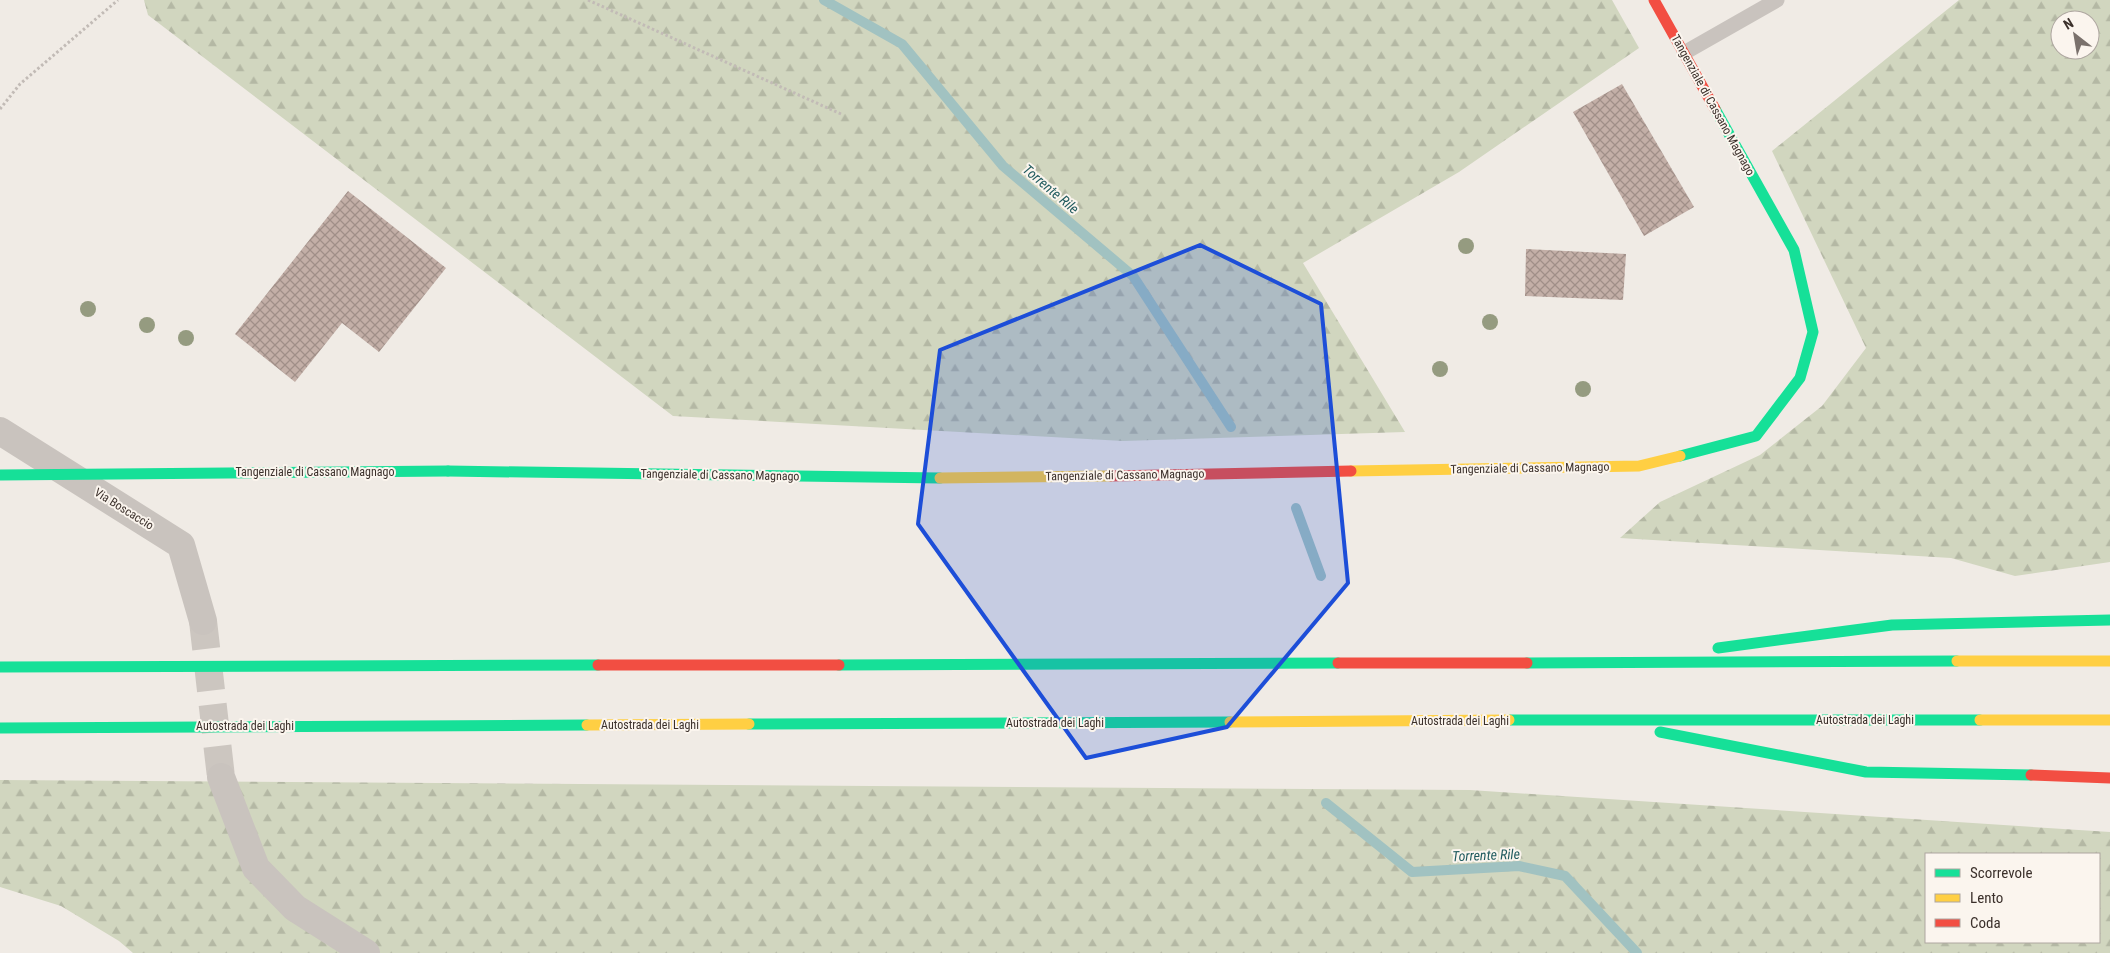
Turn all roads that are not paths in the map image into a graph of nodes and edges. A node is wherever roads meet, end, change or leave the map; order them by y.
1 (1654, 0) edge
2 (1777, 0) edge
3 (1684, 53) junction
4 (0, 431) edge
5 (0, 475) edge
6 (2110, 620) edge
7 (203, 621) tunnel mouth
8 (2110, 661) edge
9 (1599, 663) junction
10 (0, 667) edge
11 (1597, 720) junction
12 (2110, 720) edge
13 (0, 728) edge
14 (221, 777) tunnel mouth
15 (2110, 778) edge
16 (366, 953) edge

1 - 3 main road, Tangenziale di Cassano Magnago
2 - 3 lane
3 - 5 main road, Tangenziale di Cassano Magnago, bridge
4 - 7 street, Via Boscaccio
6 - 9 main road
8 - 9 main road
9 - 10 main road
11 - 12 main road, Autostrada dei Laghi
11 - 13 main road, Autostrada dei Laghi
11 - 15 main road
14 - 16 street

